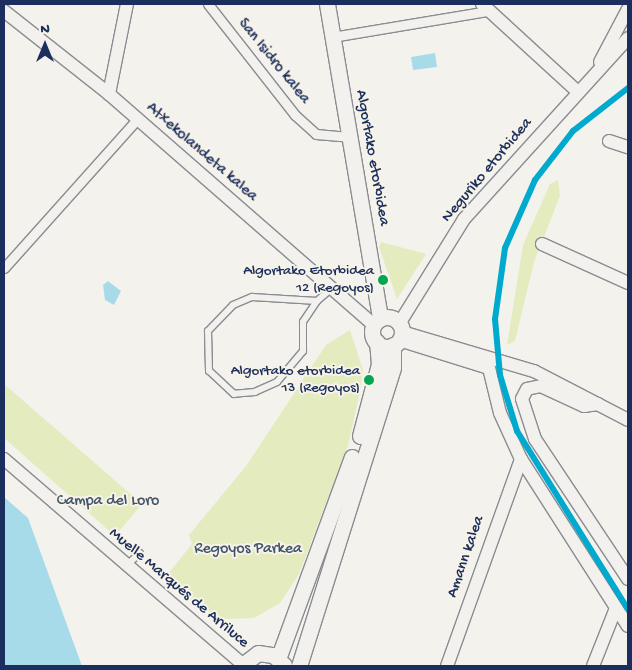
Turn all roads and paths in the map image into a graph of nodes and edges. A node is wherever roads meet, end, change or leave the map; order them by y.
1 (127, 4) edge
2 (208, 4) edge
3 (327, 4) edge
4 (485, 8) edge
5 (624, 10) edge
6 (4, 11) edge
7 (332, 37) junction
8 (628, 38) edge
9 (596, 71) junction
10 (578, 92) junction
11 (108, 94) junction
12 (137, 119) junction
13 (349, 136) junction
14 (609, 141) dead end
15 (628, 147) edge
16 (542, 244) dead end
17 (4, 268) edge
18 (628, 283) edge
19 (332, 288) junction
20 (317, 301) junction
21 (377, 322) junction
22 (398, 335) junction
23 (377, 342) junction
24 (598, 404) junction
25 (628, 420) edge
26 (4, 459) edge
27 (521, 459) junction
28 (140, 553) dead end
29 (126, 567) junction
30 (628, 579) edge
31 (616, 608) junction
32 (628, 626) edge
33 (304, 649) junction
34 (281, 662) edge
35 (241, 665) edge
36 (295, 666) edge
37 (299, 666) edge
38 (447, 666) edge
39 (593, 666) edge

1 - 11 street
2 - 13 street, San Isidro kalea
3 - 7 street, Algortako etorbidea
4 - 7 street
4 - 10 street
5 - 9 street, Neguriko etorbidea
6 - 11 street, Atxekolandeta kalea
7 - 13 street, Algortako etorbidea
8 - 9 street, Neguriko etorbidea
9 - 10 street, Neguriko etorbidea
10 - 22 street, Neguriko etorbidea
11 - 12 street, Atxekolandeta kalea
12 - 17 street
12 - 19 street, Atxekolandeta kalea
13 - 21 street, Algortako etorbidea
14 - 15 street
16 - 18 street
19 - 20 lane
19 - 21 street, Atxekolandeta kalea
20 - 20 lane
21 - 22 street
21 - 23 street, Algortako etorbidea
22 - 23 street
22 - 24 street
22 - 27 street
22 - 33 street
23 - 34 street, Algortako etorbidea
24 - 25 street
24 - 30 street
26 - 29 street, Muelle Marqués de Arriluce
27 - 31 street
27 - 38 street, Amann kalea
28 - 29 lane
29 - 35 street, Muelle Marqués de Arriluce
31 - 32 street
31 - 39 street
33 - 36 street
33 - 37 street
34 - 35 street

